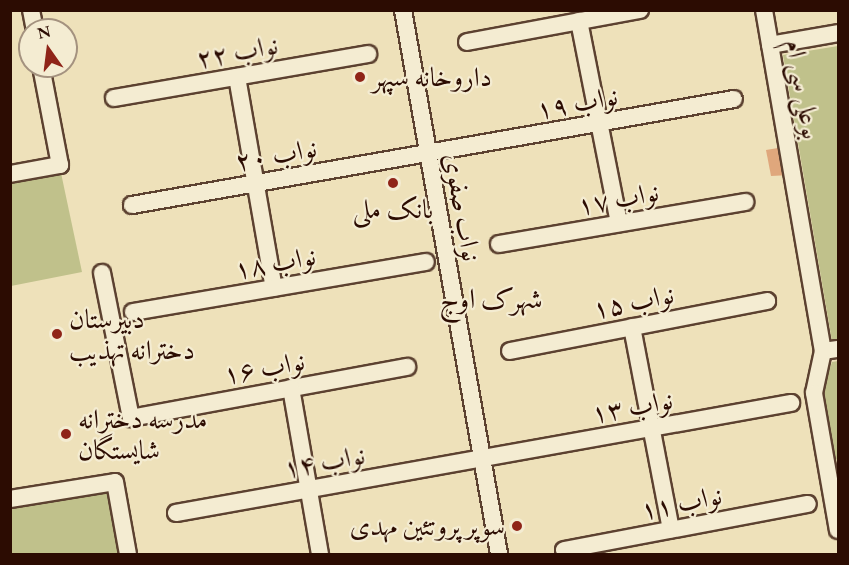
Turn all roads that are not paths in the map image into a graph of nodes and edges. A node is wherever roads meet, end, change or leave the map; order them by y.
1 (403, 10) edge
2 (640, 10) edge
3 (765, 10) edge
4 (579, 21) junction
5 (838, 33) edge
6 (467, 42) dead end
7 (770, 45) junction
8 (368, 54) dead end
9 (237, 77) junction
10 (43, 78) edge
11 (114, 98) dead end
12 (734, 99) dead end
13 (599, 124) junction
14 (428, 153) junction
15 (10, 174) edge
16 (256, 183) junction
17 (745, 202) dead end
18 (132, 205) dead end
19 (619, 223) junction
20 (499, 244) dead end
21 (426, 262) dead end
22 (102, 273) dead end
23 (274, 288) junction
24 (767, 301) dead end
25 (133, 312) dead end
26 (632, 327) junction
27 (831, 350) edge
28 (510, 351) dead end
29 (407, 367) dead end
30 (291, 388) junction
31 (791, 403) dead end
32 (651, 428) junction
33 (482, 459) junction
34 (308, 490) junction
35 (10, 499) edge
36 (808, 504) dead end
37 (176, 513) dead end
38 (671, 529) junction
39 (838, 530) edge
40 (564, 550) dead end
41 (128, 555) edge
42 (320, 555) edge
43 (499, 555) edge

1 - 14 street, نواب صفوی
2 - 4 street
3 - 7 street, بوعلی سی ام
4 - 6 street
4 - 13 street
5 - 7 street
7 - 27 street, بوعلی سی ام
8 - 9 street, نواب ۲۲
9 - 11 street, نواب ۲۲
9 - 16 street
10 - 15 street
12 - 13 street, نواب ۱۹
13 - 14 street, نواب ۱۹
13 - 19 street
14 - 16 street, نواب ۲۰
14 - 33 street, نواب صفوی
16 - 18 street, نواب ۲۰
16 - 23 street
17 - 19 street, نواب ۱۷
19 - 20 street, نواب ۱۷
21 - 23 street, نواب ۱۸
22 - 30 street, نواب ۱۶
23 - 25 street, نواب ۱۸
24 - 26 street, نواب ۱۵
26 - 28 street, نواب ۱۵
26 - 32 street
27 - 39 street, بوعلی سی ام
29 - 30 street, نواب ۱۶
30 - 34 street
31 - 32 street, نواب ۱۳
32 - 33 street, نواب ۱۳
32 - 38 street
33 - 34 street, نواب ۱۴
33 - 43 street, نواب صفوی
34 - 37 street, نواب ۱۴
34 - 42 street
35 - 41 street
36 - 38 street, نواب ۱۱
38 - 40 street, نواب ۱۱

